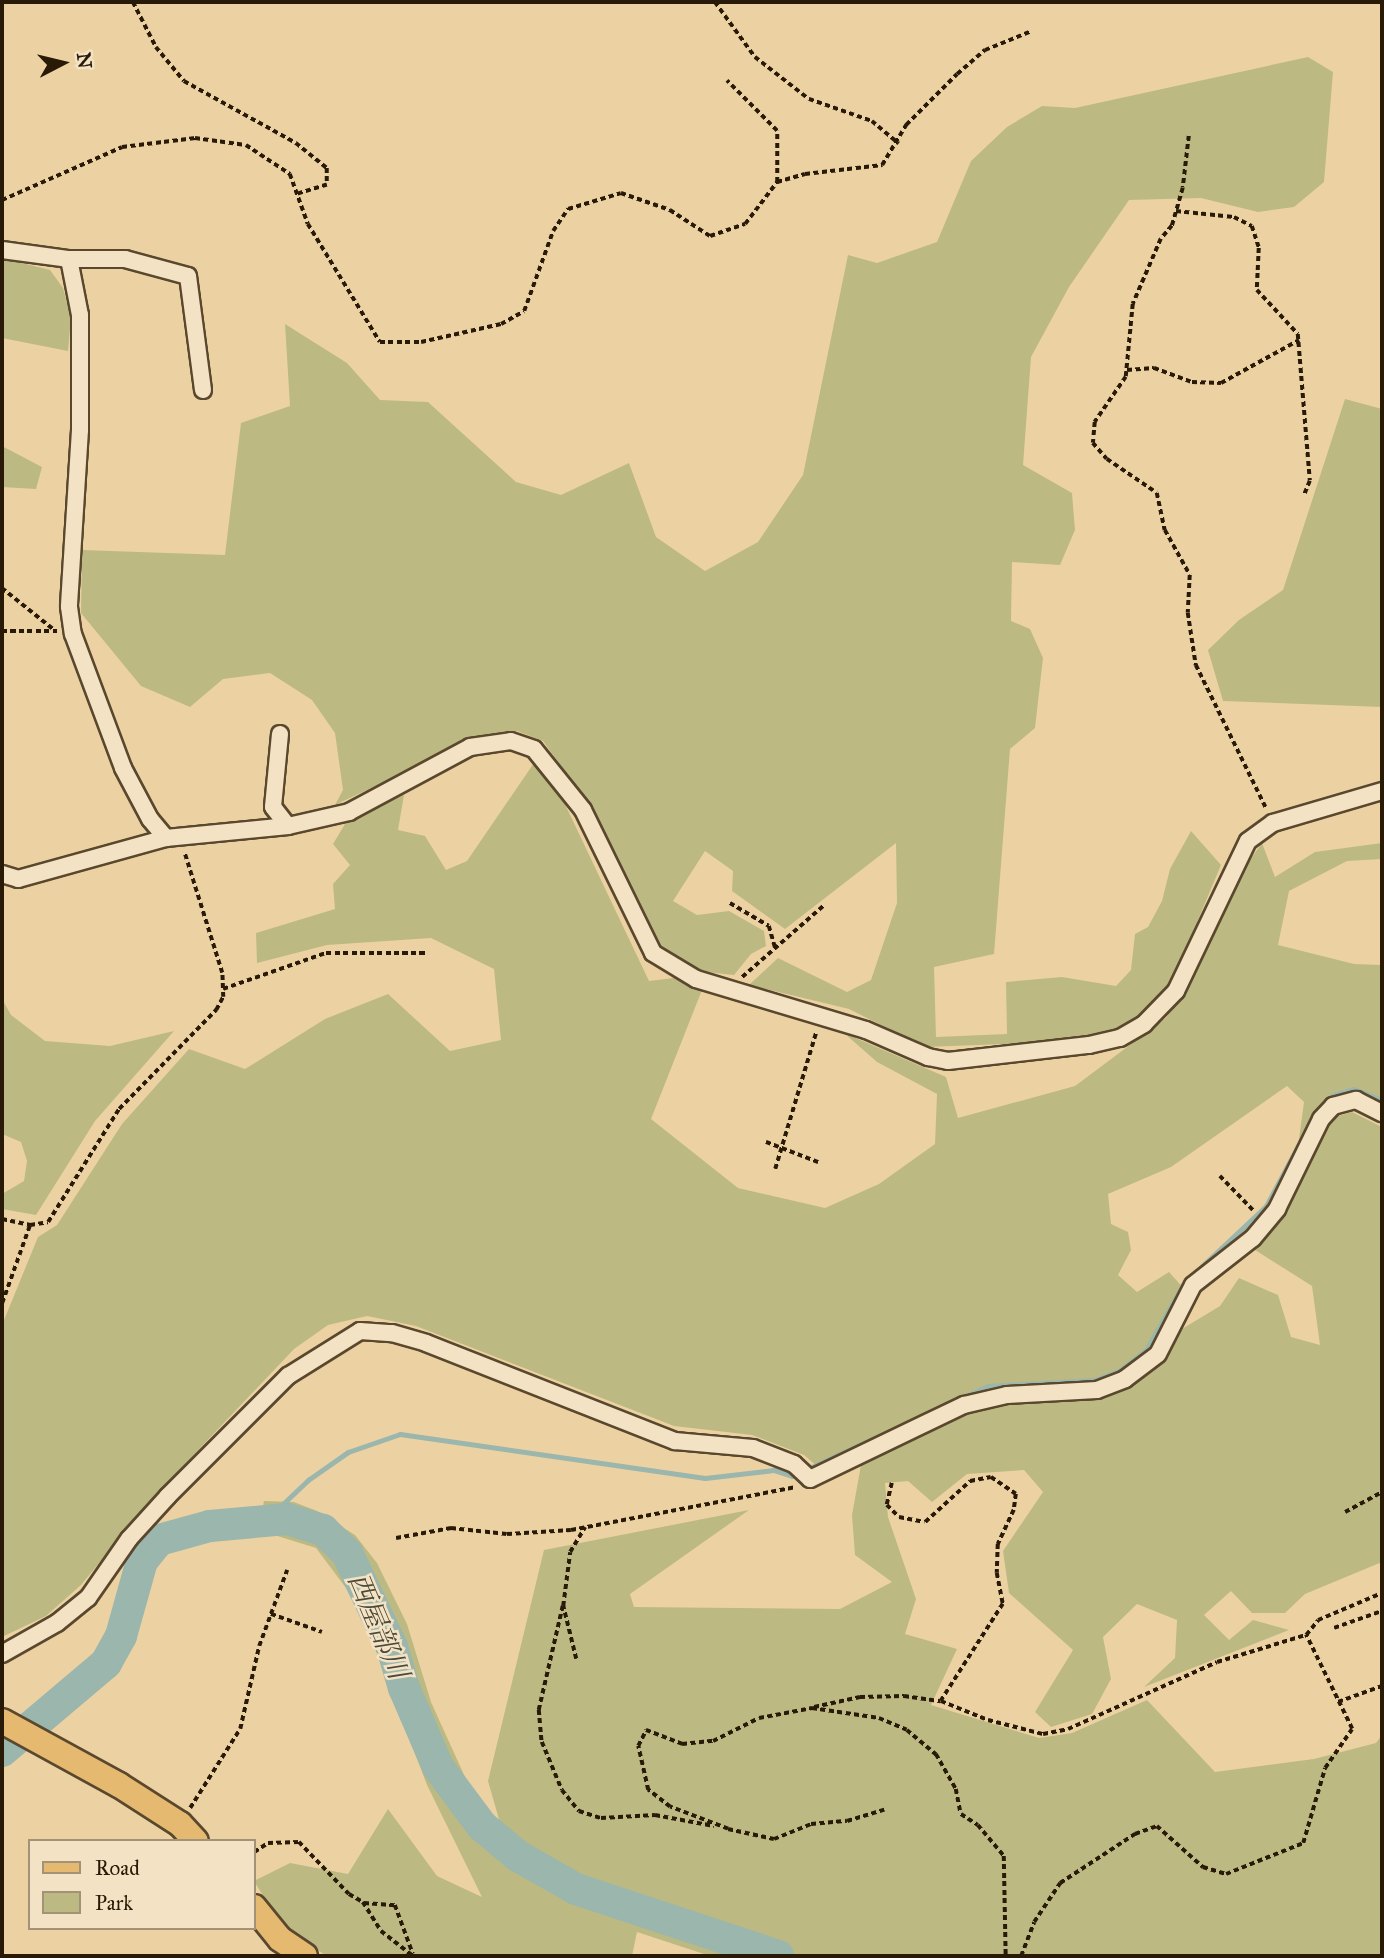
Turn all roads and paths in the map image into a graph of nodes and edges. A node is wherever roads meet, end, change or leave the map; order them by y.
1 (133, 2) edge
2 (715, 2) edge
3 (1029, 32) dead end
4 (727, 81) dead end
5 (1189, 136) dead end
6 (899, 144) junction
7 (777, 182) junction
8 (297, 194) junction
9 (2, 200) edge
10 (1176, 211) junction
11 (2, 250) edge
12 (69, 259) junction
13 (1299, 341) junction
14 (1127, 370) junction
15 (203, 390) dead end
16 (1304, 496) dead end
17 (2, 588) edge
18 (2, 631) edge
19 (55, 631) junction
20 (73, 634) junction
21 (280, 734) dead end
22 (1382, 791) edge
23 (1273, 823) junction
24 (288, 826) junction
25 (166, 838) junction
26 (2, 874) edge
27 (730, 903) dead end
28 (823, 906) dead end
29 (775, 947) junction
30 (428, 953) dead end
31 (223, 989) junction
32 (733, 991) junction
33 (820, 1016) junction
34 (1382, 1113) edge
35 (766, 1142) dead end
36 (781, 1149) junction
37 (818, 1162) dead end
38 (775, 1169) dead end
39 (1220, 1175) dead end
40 (1250, 1206) dead end
41 (2, 1219) edge
42 (30, 1225) junction
43 (2, 1303) edge
44 (810, 1479) junction
45 (892, 1483) dead end
46 (1382, 1492) edge
47 (1345, 1512) dead end
48 (585, 1527) junction
49 (396, 1538) dead end
50 (287, 1570) dead end
51 (1382, 1593) edge
52 (563, 1606) junction
53 (1382, 1611) edge
54 (271, 1614) junction
55 (1334, 1628) dead end
56 (322, 1632) dead end
57 (1306, 1635) junction
58 (2, 1654) edge
59 (576, 1659) dead end
60 (1382, 1686) edge
61 (941, 1701) junction
62 (1338, 1702) junction
63 (812, 1708) junction
64 (2, 1721) edge
65 (884, 1810) dead end
66 (728, 1829) junction
67 (188, 1833) edge
68 (256, 1851) edge
69 (363, 1902) junction
70 (256, 1909) edge
71 (304, 1956) edge
72 (413, 1956) edge
73 (1006, 1956) edge
74 (1021, 1956) edge

1 - 8 path
2 - 6 path
3 - 6 path
4 - 7 path
5 - 10 path
6 - 7 path
7 - 8 path
8 - 9 path
10 - 13 path
10 - 14 path
11 - 12 street
12 - 15 street
12 - 20 street
13 - 14 path
13 - 16 path
14 - 23 path
17 - 19 path
18 - 19 path
19 - 20 path
20 - 25 street
21 - 24 street
22 - 23 street
23 - 33 street
24 - 25 street
24 - 32 street
25 - 26 street
25 - 31 path
27 - 29 path
28 - 29 path
29 - 32 path
30 - 31 path
31 - 42 path
32 - 33 street
33 - 36 path
34 - 44 street
35 - 36 path
36 - 37 path
36 - 38 path
39 - 40 path
41 - 42 path
42 - 43 path
44 - 48 path
44 - 58 street
45 - 61 path
46 - 47 path
48 - 49 path
48 - 52 path
50 - 54 path
51 - 57 path
52 - 59 path
52 - 66 path
53 - 55 path
54 - 56 path
54 - 67 path
57 - 61 path
57 - 62 path
60 - 62 path
61 - 63 path
62 - 74 path
63 - 66 path
63 - 73 path
64 - 67 main road
65 - 66 path
68 - 69 path
69 - 72 path
69 - 72 path
70 - 71 main road

